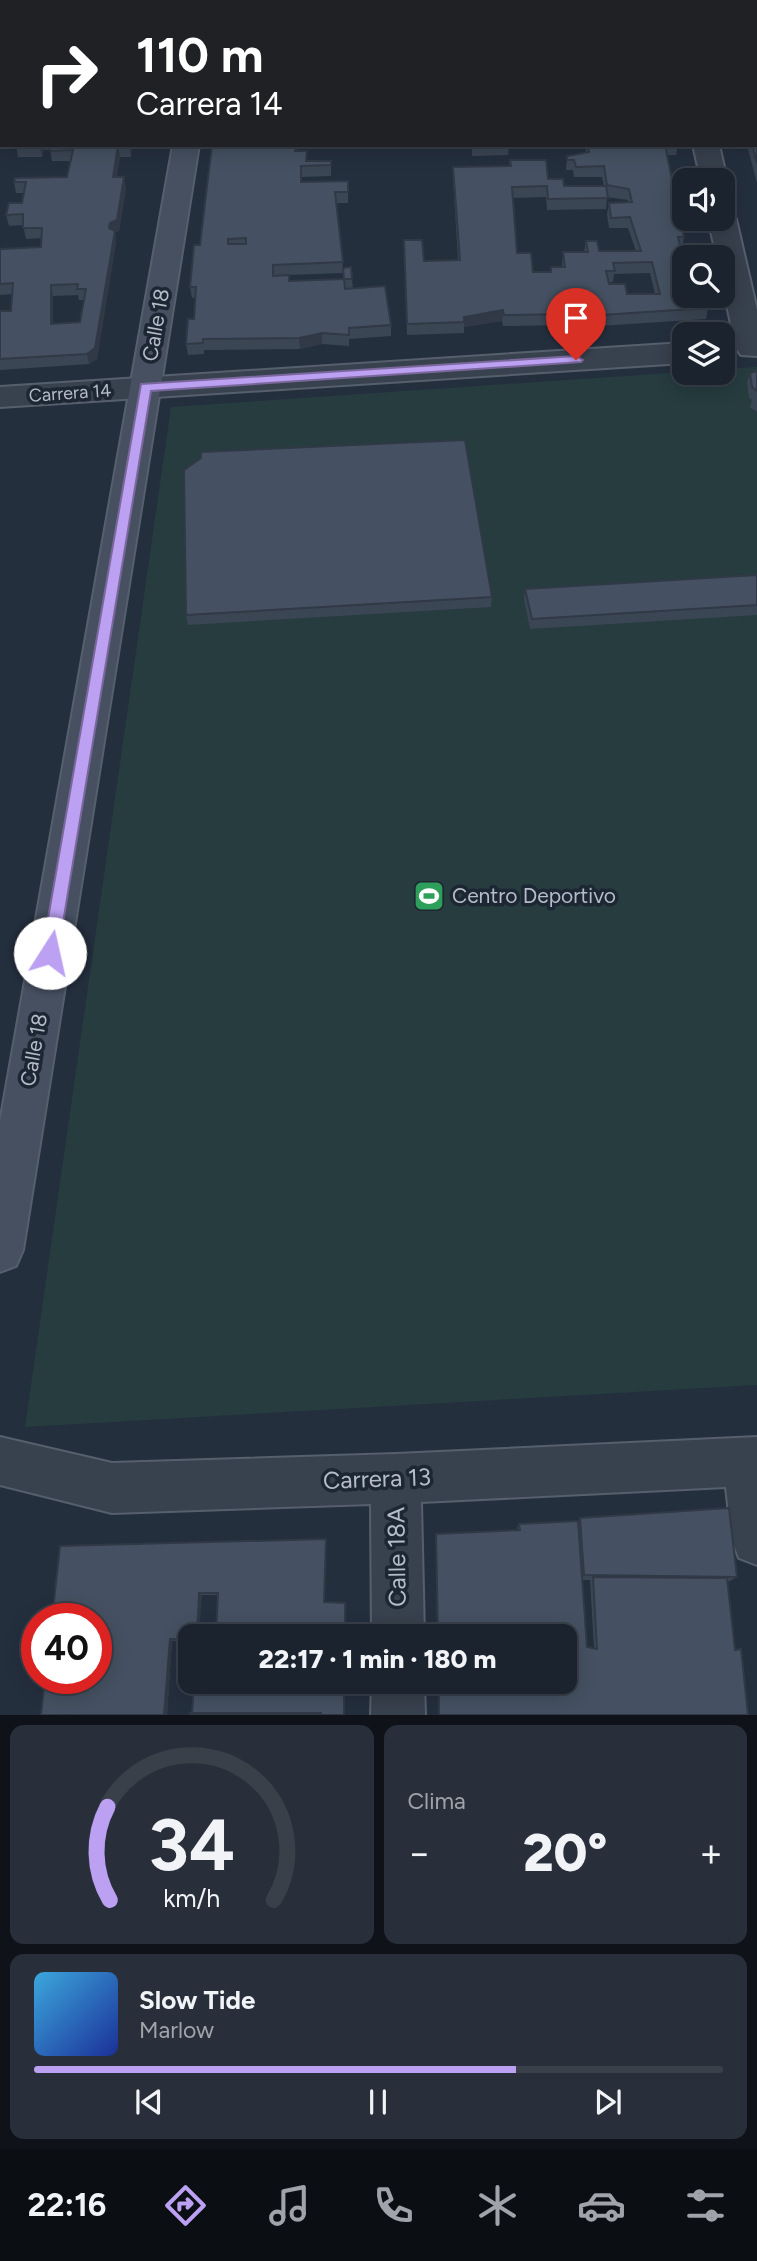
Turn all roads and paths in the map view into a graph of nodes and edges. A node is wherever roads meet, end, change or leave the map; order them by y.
1 (186, 147) edge
2 (706, 147) edge
3 (711, 168) edge
4 (724, 231) edge
5 (744, 349) edge
6 (672, 354) edge
7 (145, 387) junction
8 (0, 397) edge
9 (0, 1250) edge
10 (0, 1461) edge
11 (752, 1461) edge
12 (396, 1479) junction
13 (757, 1540) edge
14 (398, 1624) edge
15 (398, 1694) edge
16 (398, 1715) edge

1 - 7 street, Calle 18
2 - 3 street
4 - 5 street
6 - 7 street, Carrera 14
7 - 8 street, Carrera 14
7 - 9 street, Calle 18
10 - 12 street, Carrera 13
11 - 12 street, Carrera 13
11 - 13 street
12 - 14 street, Calle 18A
15 - 16 street

